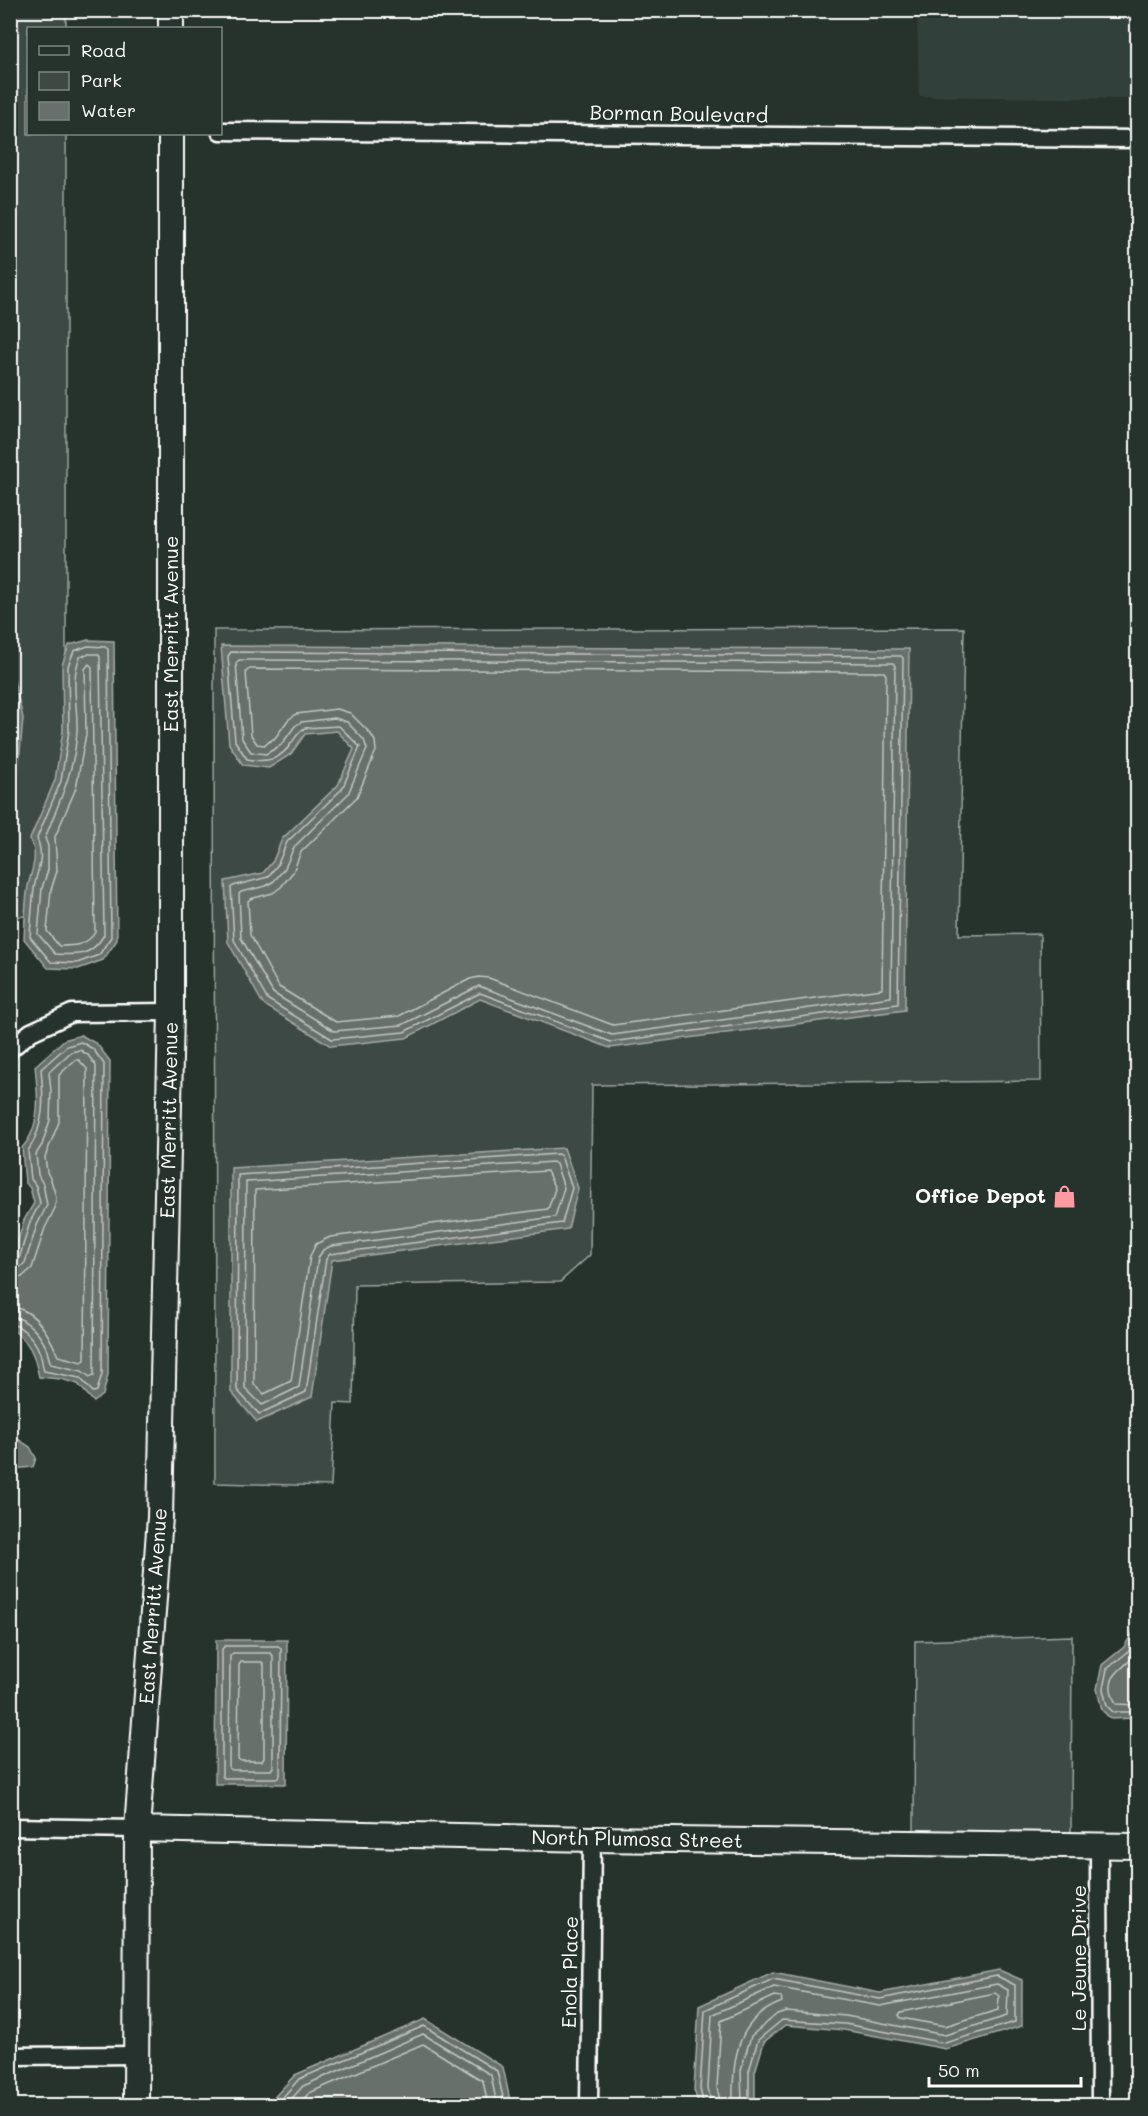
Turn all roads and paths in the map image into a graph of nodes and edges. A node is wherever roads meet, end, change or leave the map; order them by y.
1 (171, 10) edge
2 (171, 27) edge
3 (222, 131) edge
4 (171, 135) edge
5 (1137, 139) edge
6 (171, 1012) junction
7 (10, 1049) edge
8 (10, 1827) edge
9 (137, 1829) junction
10 (592, 1839) junction
11 (1099, 1846) junction
12 (1137, 1846) edge
13 (137, 2055) junction
14 (10, 2056) edge
15 (136, 2106) edge
16 (589, 2106) edge
17 (1100, 2106) edge

1 - 2 street
3 - 5 street, Borman Boulevard
4 - 6 street, East Merritt Avenue
6 - 7 street
6 - 9 street, East Merritt Avenue
8 - 9 street
9 - 10 street, North Plumosa Street
9 - 13 street, East Merritt Avenue
10 - 11 street, North Plumosa Street
10 - 16 street, Enola Place
11 - 12 street, North Plumosa Street
11 - 17 street, Le Jeune Drive
13 - 14 street
13 - 15 street, East Merritt Avenue

